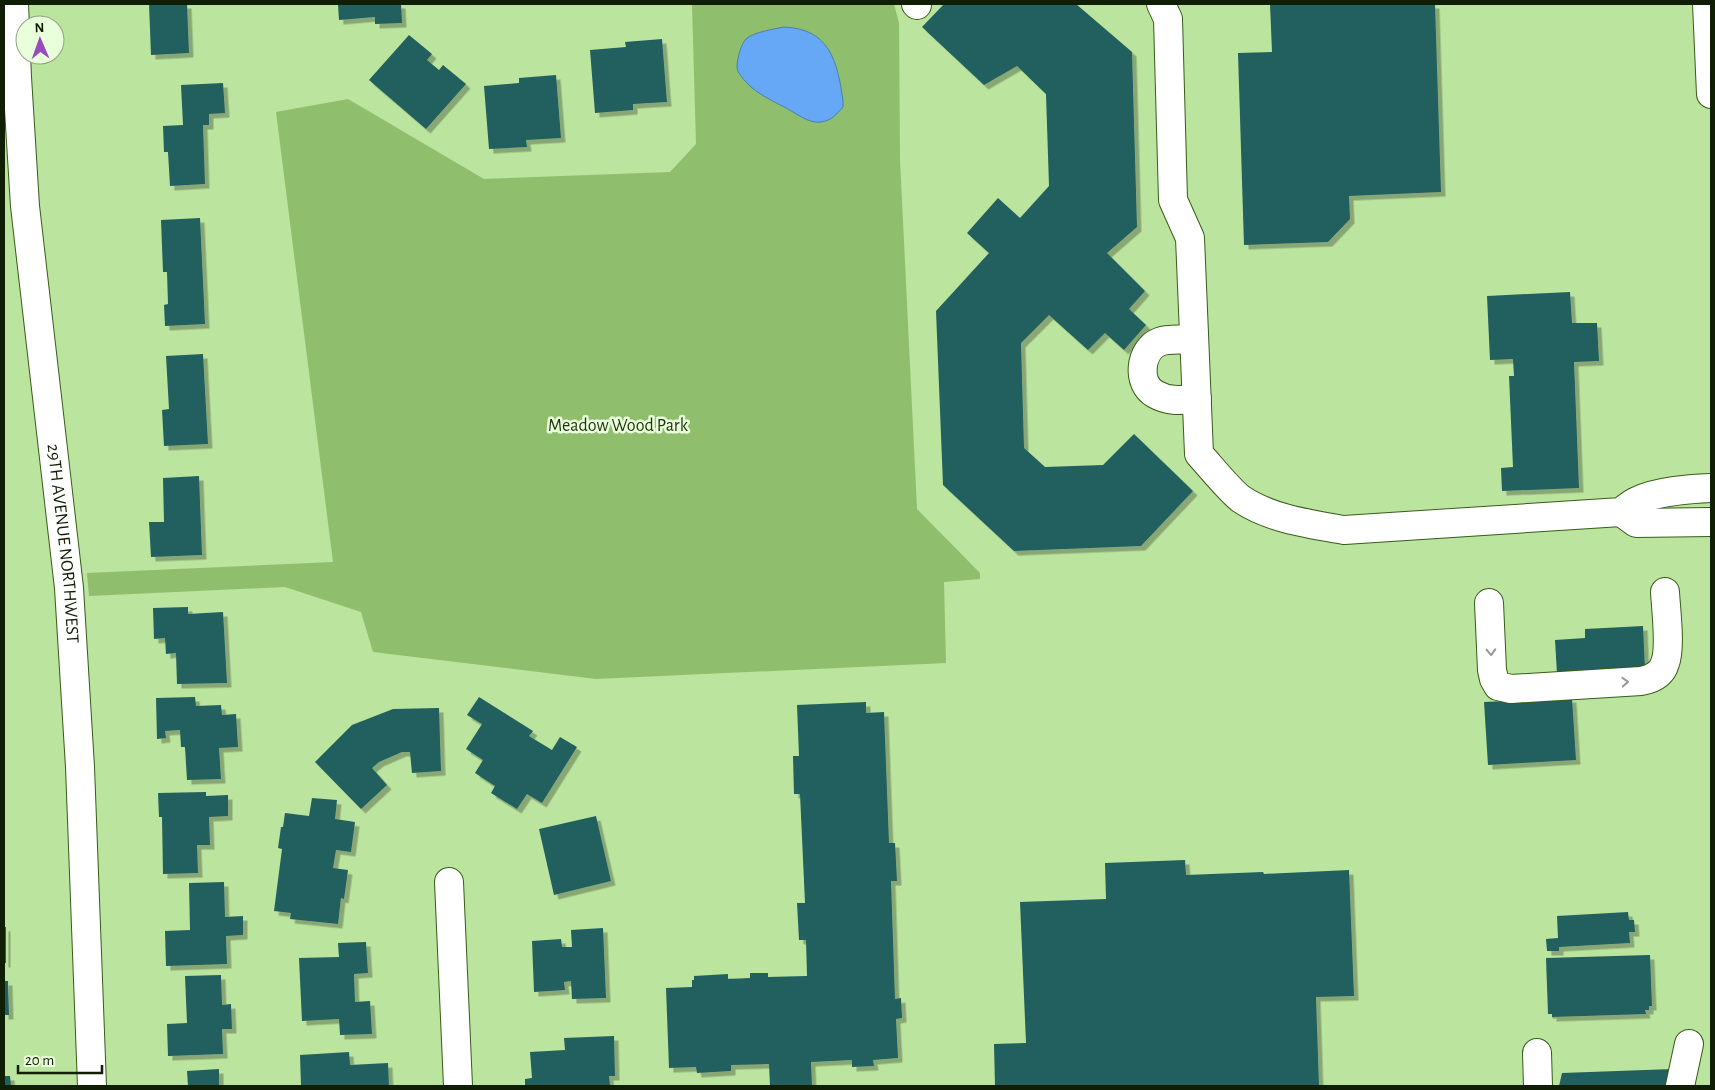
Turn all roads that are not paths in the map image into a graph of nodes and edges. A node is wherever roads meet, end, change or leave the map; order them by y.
1 (14, 4) edge
2 (1161, 4) edge
3 (1707, 4) edge
4 (10, 77) edge
5 (1711, 94) edge
6 (1194, 340) junction
7 (1197, 399) junction
8 (1711, 488) edge
9 (1621, 512) junction
10 (1711, 522) edge
11 (1665, 592) dead end
12 (1489, 603) dead end
13 (449, 882) dead end
14 (1689, 1044) dead end
15 (1536, 1053) dead end
16 (92, 1086) edge
17 (458, 1086) edge
18 (1538, 1086) edge
19 (1680, 1086) edge

1 - 4 street, 29TH AVENUE NORTHWEST
2 - 6 street
3 - 5 street
4 - 16 street, 29TH AVENUE NORTHWEST
6 - 7 street
6 - 7 street
7 - 9 street
8 - 9 street
9 - 10 street
12 -> 11 street
13 - 17 street
14 - 19 street
15 - 18 street

